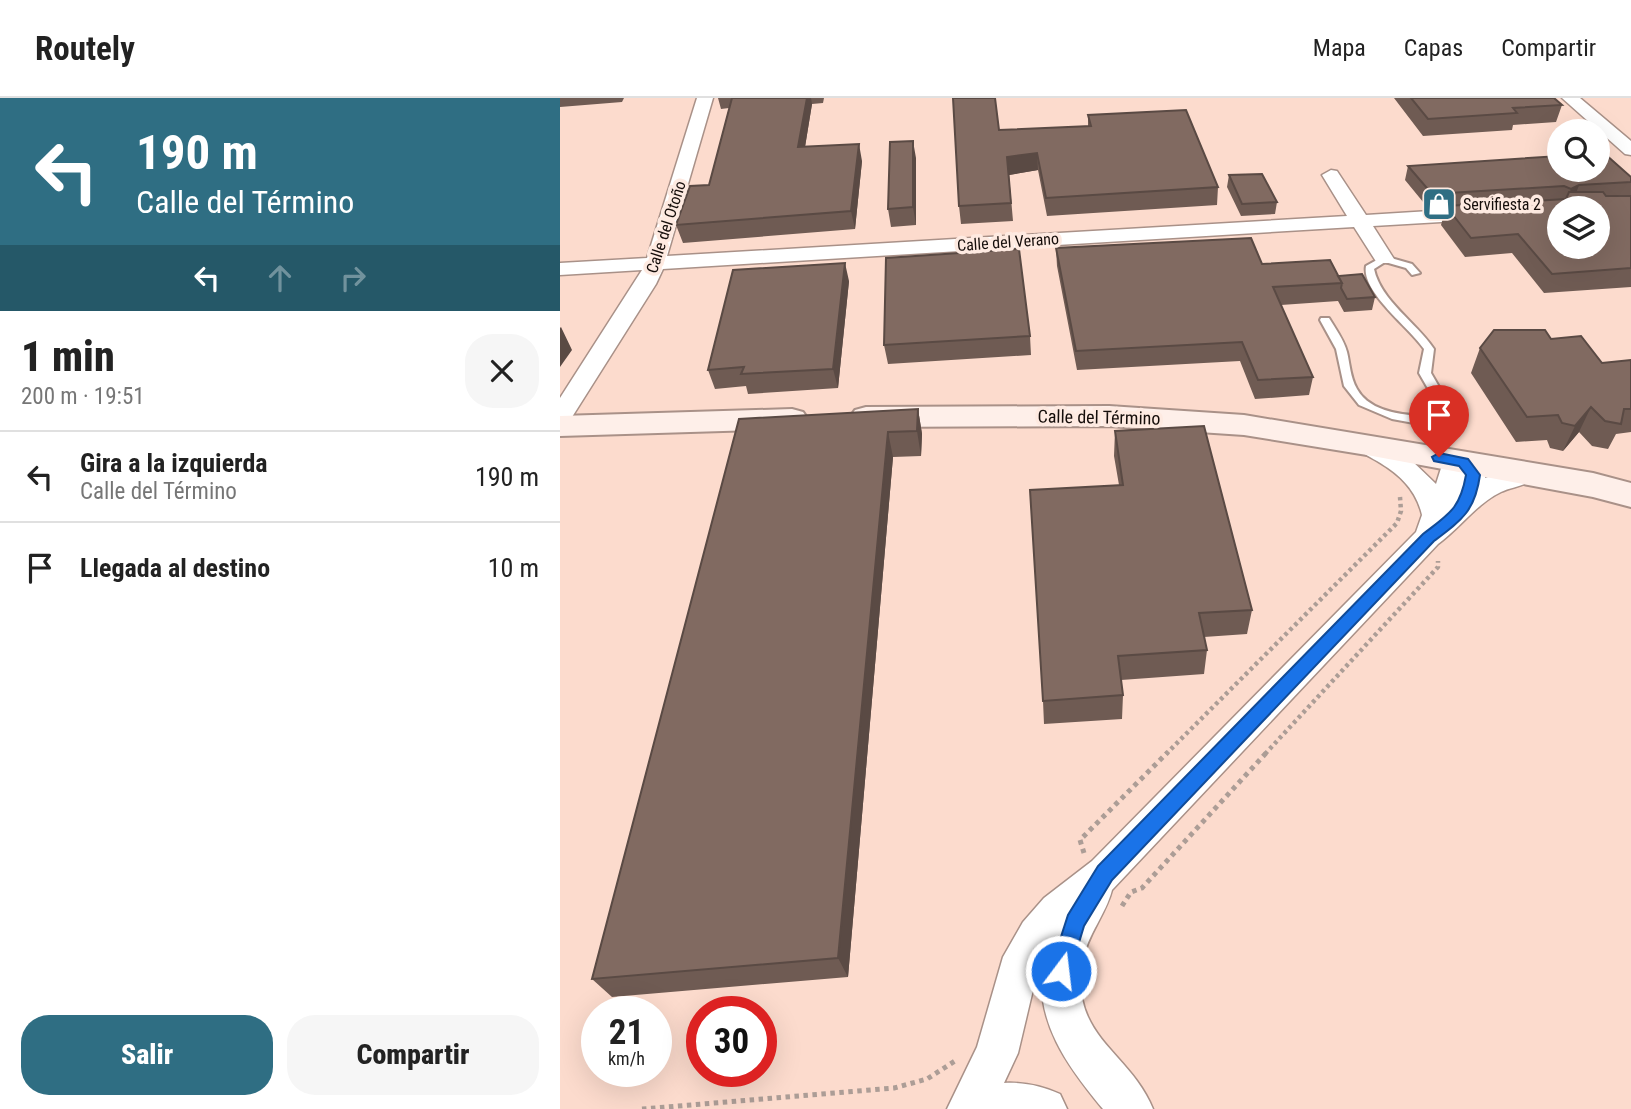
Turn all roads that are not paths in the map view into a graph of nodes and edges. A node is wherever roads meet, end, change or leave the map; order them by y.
1 (705, 98) edge
2 (1570, 98) edge
3 (1631, 150) edge
4 (1331, 175) dead end
5 (1547, 210) edge
6 (1361, 220) junction
7 (1384, 259) junction
8 (655, 264) junction
9 (560, 269) edge
10 (1415, 273) dead end
11 (1325, 320) dead end
12 (560, 417) edge
13 (560, 426) edge
14 (1367, 444) junction
15 (1464, 462) junction
16 (1527, 473) junction
17 (1631, 495) edge
18 (1469, 499) junction
19 (1437, 535) junction
20 (1095, 866) junction
21 (969, 1109) edge
22 (986, 1109) edge
23 (1045, 1109) edge
24 (1131, 1109) edge

1 - 8 street, Calle del Otoño
2 - 3 street
4 - 6 street
5 - 6 street, Calle del Verano
6 - 7 street
6 - 8 street, Calle del Verano
7 - 10 lane
7 - 11 lane
8 - 9 street, Calle del Verano
8 - 12 street, Calle del Otoño
13 - 14 street, Calle del Término
14 - 15 street, Calle del Término
14 - 19 street
15 - 16 street, Calle del Término
15 - 18 street
15 - 19 street
16 - 17 street, Calle del Término
16 - 18 street
18 - 19 street
19 - 20 street
20 - 21 street
20 - 24 street
22 - 23 street

